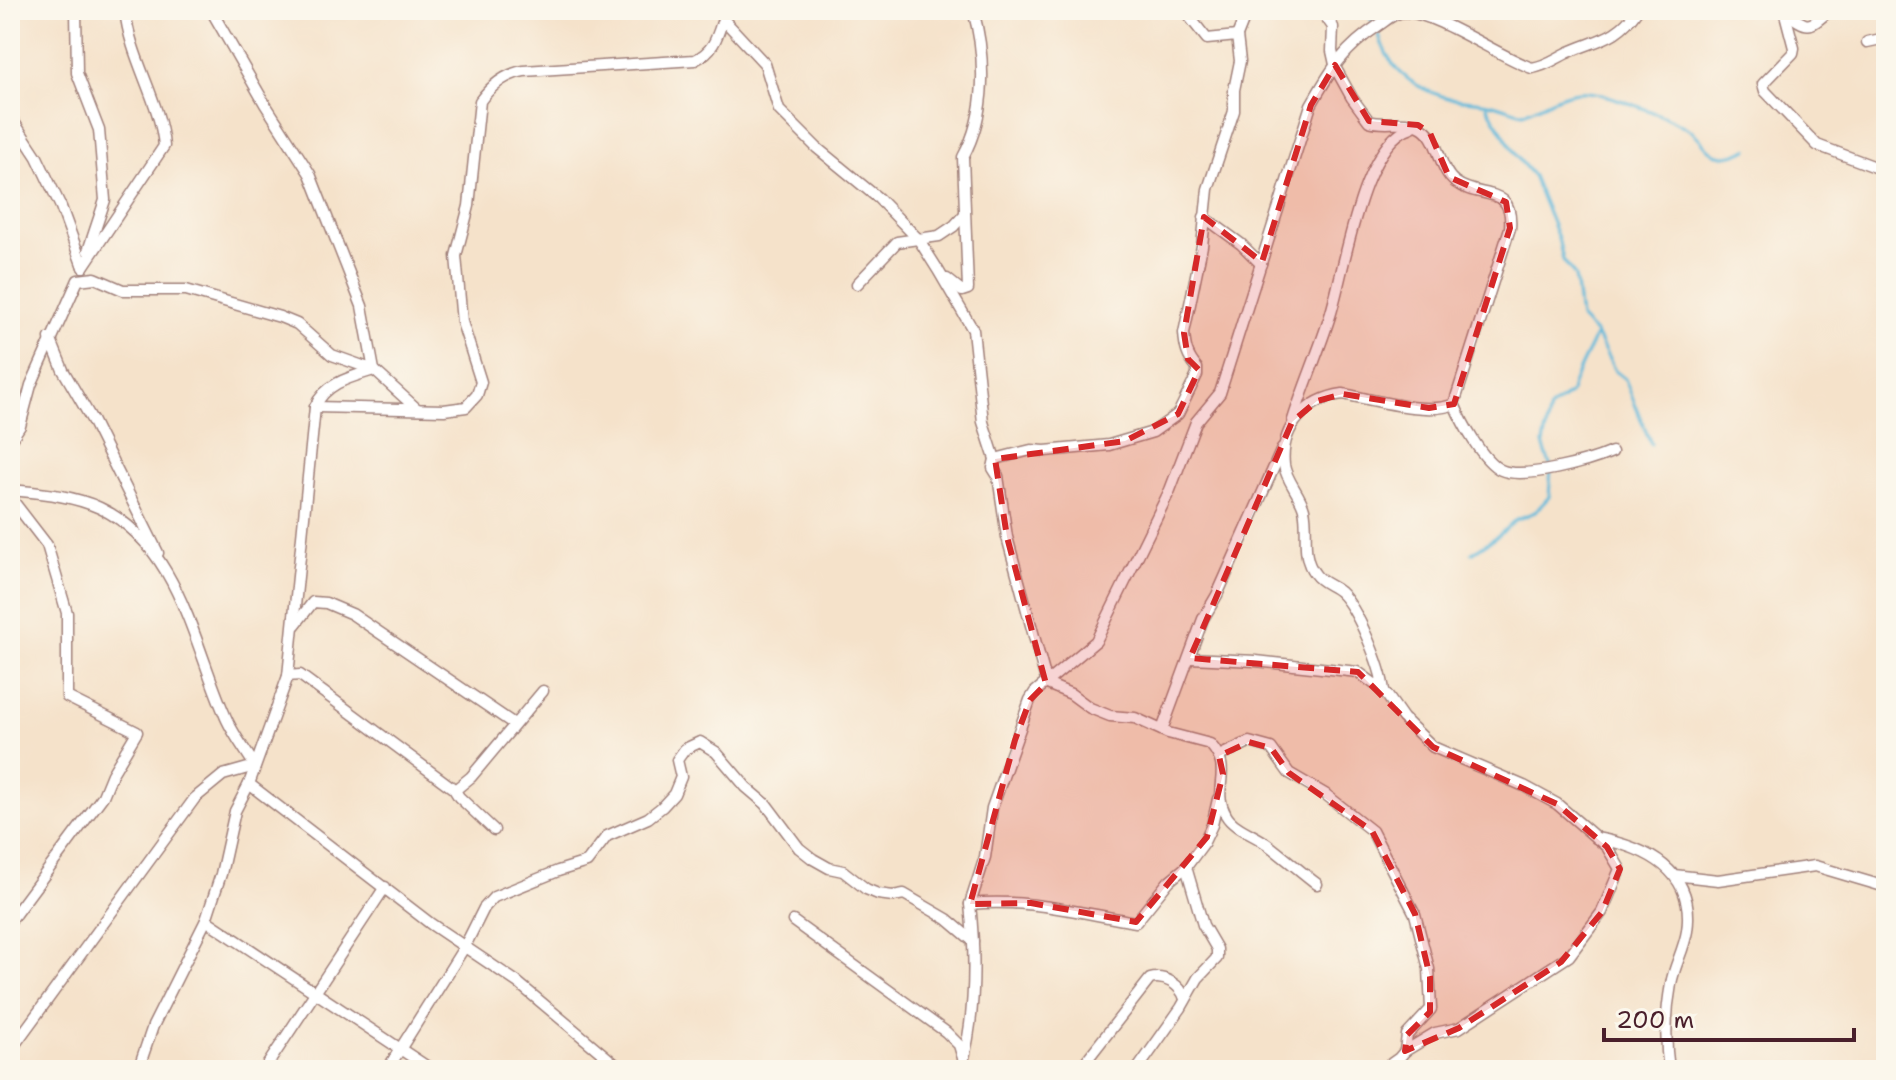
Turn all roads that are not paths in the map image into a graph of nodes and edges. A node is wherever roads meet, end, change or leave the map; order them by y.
1 (76, 10) edge
2 (125, 10) edge
3 (211, 10) edge
4 (973, 10) edge
5 (1184, 10) edge
6 (1254, 10) edge
7 (1321, 10) edge
8 (1637, 10) edge
9 (1830, 10) edge
10 (1784, 11) edge
11 (722, 14) edge
12 (1237, 36) junction
13 (1886, 38) edge
14 (1867, 42) dead end
15 (1335, 65) junction
16 (10, 120) edge
17 (1418, 125) junction
18 (1886, 171) edge
19 (963, 216) junction
20 (1204, 217) junction
21 (919, 240) junction
22 (1261, 264) junction
23 (83, 267) junction
24 (938, 270) junction
25 (78, 280) junction
26 (857, 284) dead end
27 (50, 338) junction
28 (374, 370) junction
29 (1454, 404) junction
30 (315, 407) junction
31 (417, 409) junction
32 (1292, 422) junction
33 (10, 441) edge
34 (1285, 441) junction
35 (1612, 452) dead end
36 (995, 459) junction
37 (10, 490) edge
38 (10, 497) edge
39 (166, 569) junction
40 (294, 627) junction
41 (1190, 658) junction
42 (288, 676) junction
43 (1047, 684) junction
44 (543, 691) dead end
45 (1384, 691) junction
46 (514, 724) junction
47 (1162, 730) junction
48 (1219, 756) junction
49 (255, 766) junction
50 (249, 784) junction
51 (455, 790) junction
52 (1218, 797) junction
53 (494, 830) dead end
54 (1595, 838) junction
55 (1186, 867) junction
56 (1674, 875) junction
57 (1317, 884) dead end
58 (385, 887) junction
59 (1886, 887) edge
60 (970, 904) junction
61 (206, 920) junction
62 (10, 921) edge
63 (793, 921) dead end
64 (973, 941) junction
65 (465, 946) junction
66 (316, 992) junction
67 (1185, 999) junction
68 (399, 1048) junction
69 (10, 1051) edge
70 (1405, 1051) junction
71 (962, 1065) edge
72 (138, 1070) edge
73 (264, 1070) edge
74 (387, 1070) edge
75 (432, 1070) edge
76 (622, 1070) edge
77 (1079, 1070) edge
78 (1137, 1070) edge
79 (1382, 1070) edge
80 (1669, 1070) edge

1 - 23 street
2 - 23 street
3 - 28 street
4 - 19 street
5 - 12 street
6 - 12 street
7 - 15 street
8 - 15 street
9 - 10 street
10 - 18 street
11 - 21 street
11 - 31 street
12 - 20 street
13 - 14 street
15 - 17 street
15 - 22 street
16 - 23 street
17 - 29 street
17 - 32 street
19 - 21 street
19 - 24 street
20 - 22 street
20 - 36 street
21 - 24 street
21 - 26 street
22 - 43 street
23 - 25 street
24 - 36 street
25 - 27 street
25 - 28 street
27 - 33 street
27 - 39 street
28 - 30 street
28 - 31 street
29 - 32 street
29 - 35 street
30 - 31 street
30 - 40 street
32 - 34 street
34 - 41 street
34 - 45 street
36 - 43 street
37 - 39 street
38 - 62 street
39 - 49 street
40 - 42 street
40 - 46 street
41 - 45 street
41 - 47 street
42 - 49 street
42 - 51 street
43 - 47 street
43 - 60 street
44 - 46 street
45 - 54 street
46 - 51 street
47 - 48 street
48 - 52 street
48 - 70 street
49 - 50 street
49 - 69 street
50 - 58 street
50 - 61 street
51 - 53 street
52 - 55 street
52 - 57 street
54 - 56 street
54 - 70 street
55 - 60 street
55 - 67 street
56 - 59 street
56 - 80 street
58 - 65 street
58 - 66 street
60 - 64 street
61 - 66 street
61 - 72 street
63 - 71 street
64 - 65 street
64 - 71 street
65 - 68 street
65 - 76 street
66 - 68 street
66 - 73 street
67 - 77 street
67 - 78 street
68 - 74 street
68 - 75 street
70 - 79 street

